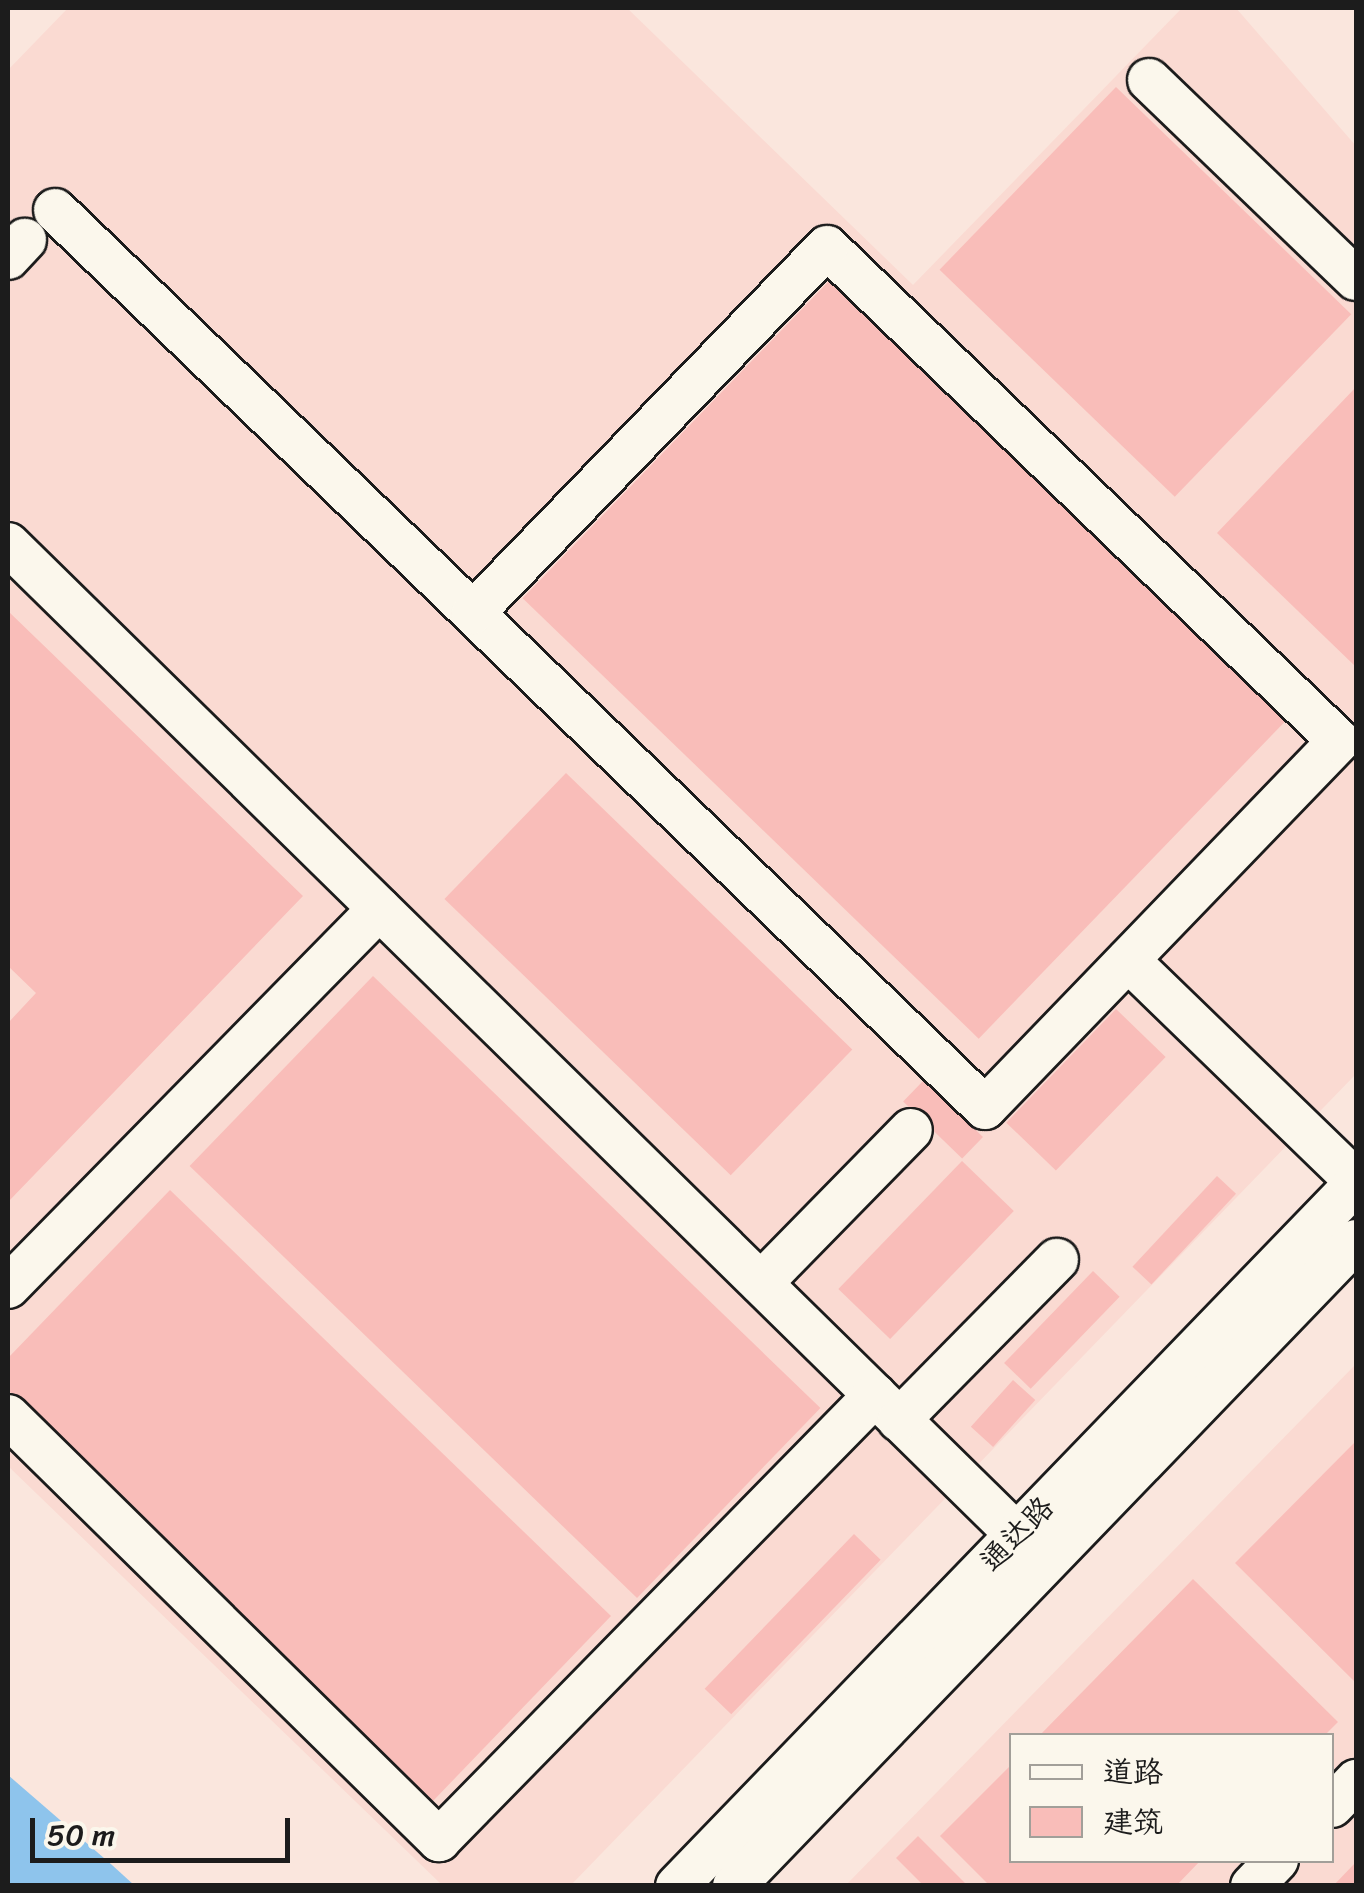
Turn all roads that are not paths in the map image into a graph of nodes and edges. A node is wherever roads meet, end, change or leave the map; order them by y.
1 (1149, 80) dead end
2 (55, 210) dead end
3 (1356, 279) edge
4 (8, 544) edge
5 (473, 614) junction
6 (379, 908) junction
7 (1128, 960) junction
8 (911, 1130) dead end
9 (1356, 1182) edge
10 (1356, 1241) edge
11 (1057, 1260) dead end
12 (761, 1283) junction
13 (8, 1287) edge
14 (887, 1407) junction
15 (8, 1416) edge
16 (1017, 1535) junction
17 (1356, 1781) edge
18 (1334, 1804) edge
19 (1274, 1863) edge
20 (678, 1886) edge
21 (734, 1886) edge
22 (1252, 1886) edge

1 - 3 street
2 - 5 street
4 - 6 street
5 - 7 street
5 - 7 street
6 - 12 street
6 - 13 street
7 - 9 street
8 - 12 street
9 - 16 street, 通达路
10 - 21 street, 通达路
11 - 14 street
12 - 14 street
14 - 15 street
14 - 16 street
16 - 20 street, 通达路
17 - 18 street
19 - 22 street

